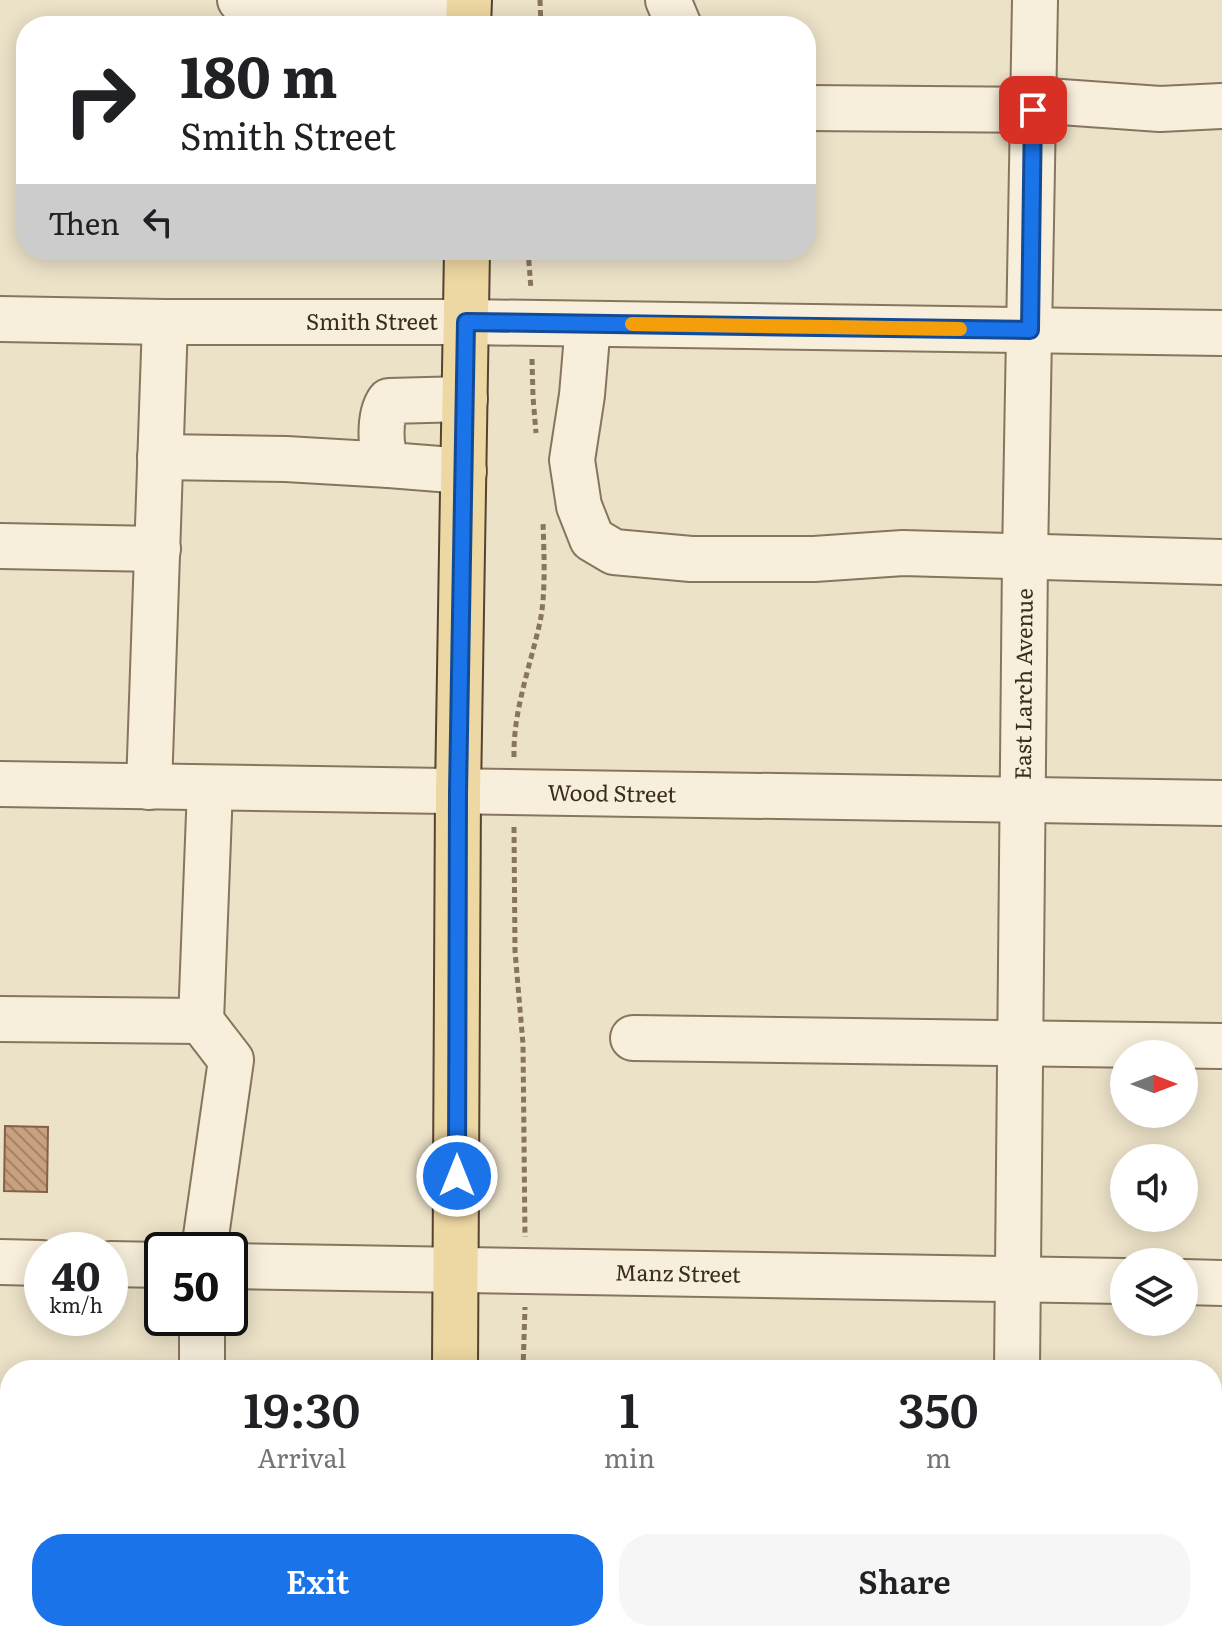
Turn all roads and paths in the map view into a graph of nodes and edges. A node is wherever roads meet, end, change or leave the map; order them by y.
1 (240, 0) edge
2 (1035, 0) edge
3 (469, 16) edge
4 (1033, 105) junction
5 (1222, 106) edge
6 (816, 108) edge
7 (467, 260) edge
8 (0, 319) edge
9 (165, 322) junction
10 (466, 322) junction
11 (588, 324) junction
12 (1030, 330) junction
13 (1222, 333) edge
14 (465, 399) junction
15 (160, 457) junction
16 (389, 465) junction
17 (464, 471) junction
18 (0, 546) edge
19 (158, 549) junction
20 (1025, 558) junction
21 (1222, 562) edge
22 (0, 784) edge
23 (149, 787) junction
24 (210, 788) junction
25 (458, 792) junction
26 (1024, 799) junction
27 (1222, 803) edge
28 (0, 1019) edge
29 (201, 1021) junction
30 (633, 1038) dead end
31 (1021, 1043) junction
32 (1222, 1046) edge
33 (207, 1232) edge
34 (0, 1262) edge
35 (24, 1263) edge
36 (248, 1266) edge
37 (456, 1269) junction
38 (1018, 1279) junction
39 (1110, 1281) edge
40 (1198, 1282) edge
41 (1222, 1283) edge
42 (202, 1336) edge
43 (202, 1360) edge
44 (455, 1360) edge
45 (1017, 1360) edge

1 - 3 street
2 - 4 street, East Larch Avenue
4 - 5 street
4 - 6 street
4 - 12 street, East Larch Avenue
7 - 10 main road
8 - 9 street, Smith Street
9 - 10 street, Smith Street
9 - 15 street
10 - 11 street, Smith Street
10 - 14 main road
11 - 12 street, Smith Street
11 - 20 street
12 - 13 street, Smith Street
12 - 20 street, East Larch Avenue
14 - 16 street
14 - 17 main road
15 - 16 street
15 - 19 street
16 - 17 street
17 - 25 main road
18 - 19 street
19 - 23 street
20 - 21 street
20 - 26 street, East Larch Avenue
22 - 23 street, Wood Street
23 - 24 street, Wood Street
24 - 25 street, Wood Street
24 - 29 street
25 - 26 street, Wood Street
25 - 37 main road
26 - 27 street, Wood Street
26 - 31 street, East Larch Avenue
28 - 29 street
29 - 33 street
30 - 31 street
31 - 32 street
31 - 38 street, East Larch Avenue
34 - 35 street
36 - 37 street, Manz Street
37 - 38 street, Manz Street
37 - 44 main road
38 - 39 street, Manz Street
38 - 45 street, East Larch Avenue
40 - 41 street
42 - 43 street

